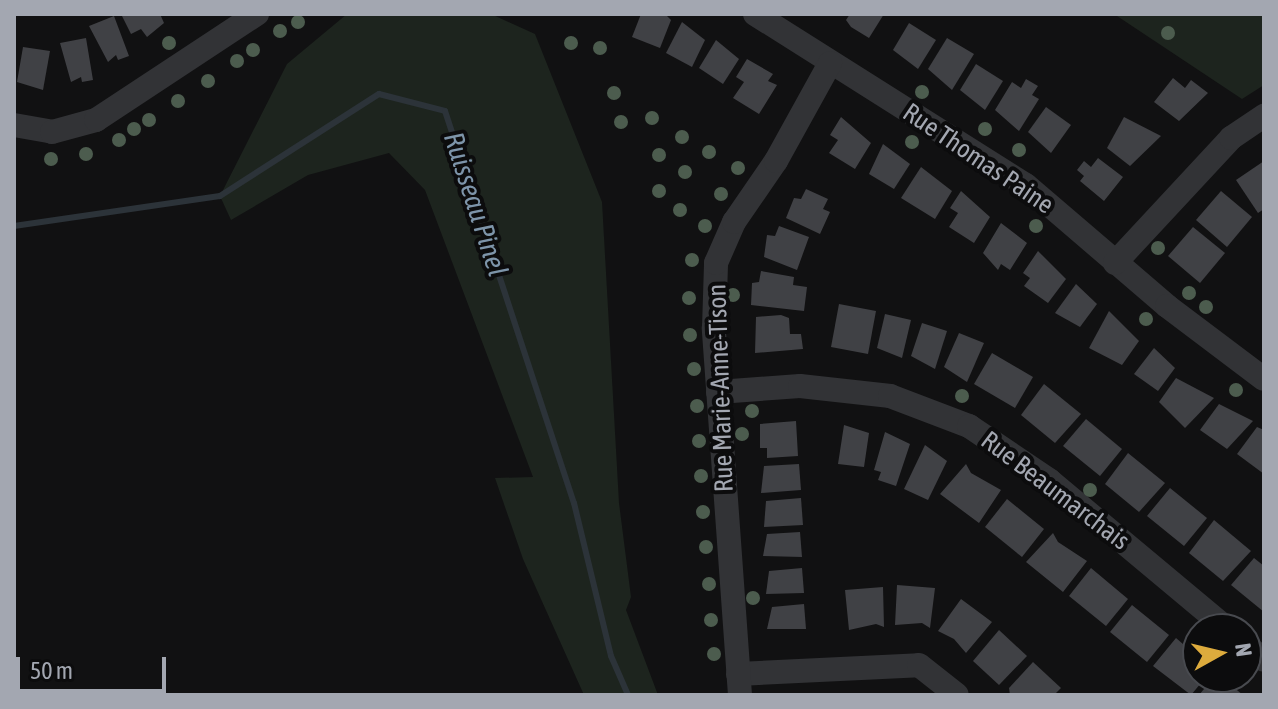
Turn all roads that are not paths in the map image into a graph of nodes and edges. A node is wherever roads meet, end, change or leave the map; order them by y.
1 (257, 14) edge
2 (755, 14) edge
3 (830, 63) junction
4 (1264, 116) edge
5 (14, 125) edge
6 (1115, 263) junction
7 (1264, 379) edge
8 (718, 392) junction
9 (1208, 613) edge
10 (739, 685) edge
11 (957, 695) edge

1 - 5 street
2 - 3 street, Rue Thomas Paine
3 - 6 street, Rue Thomas Paine
3 - 8 street, Rue Marie-Anne-Tison
4 - 6 street
6 - 7 street, Rue Thomas Paine
8 - 9 street, Rue Beaumarchais
8 - 10 street, Rue Marie-Anne-Tison
10 - 11 street

